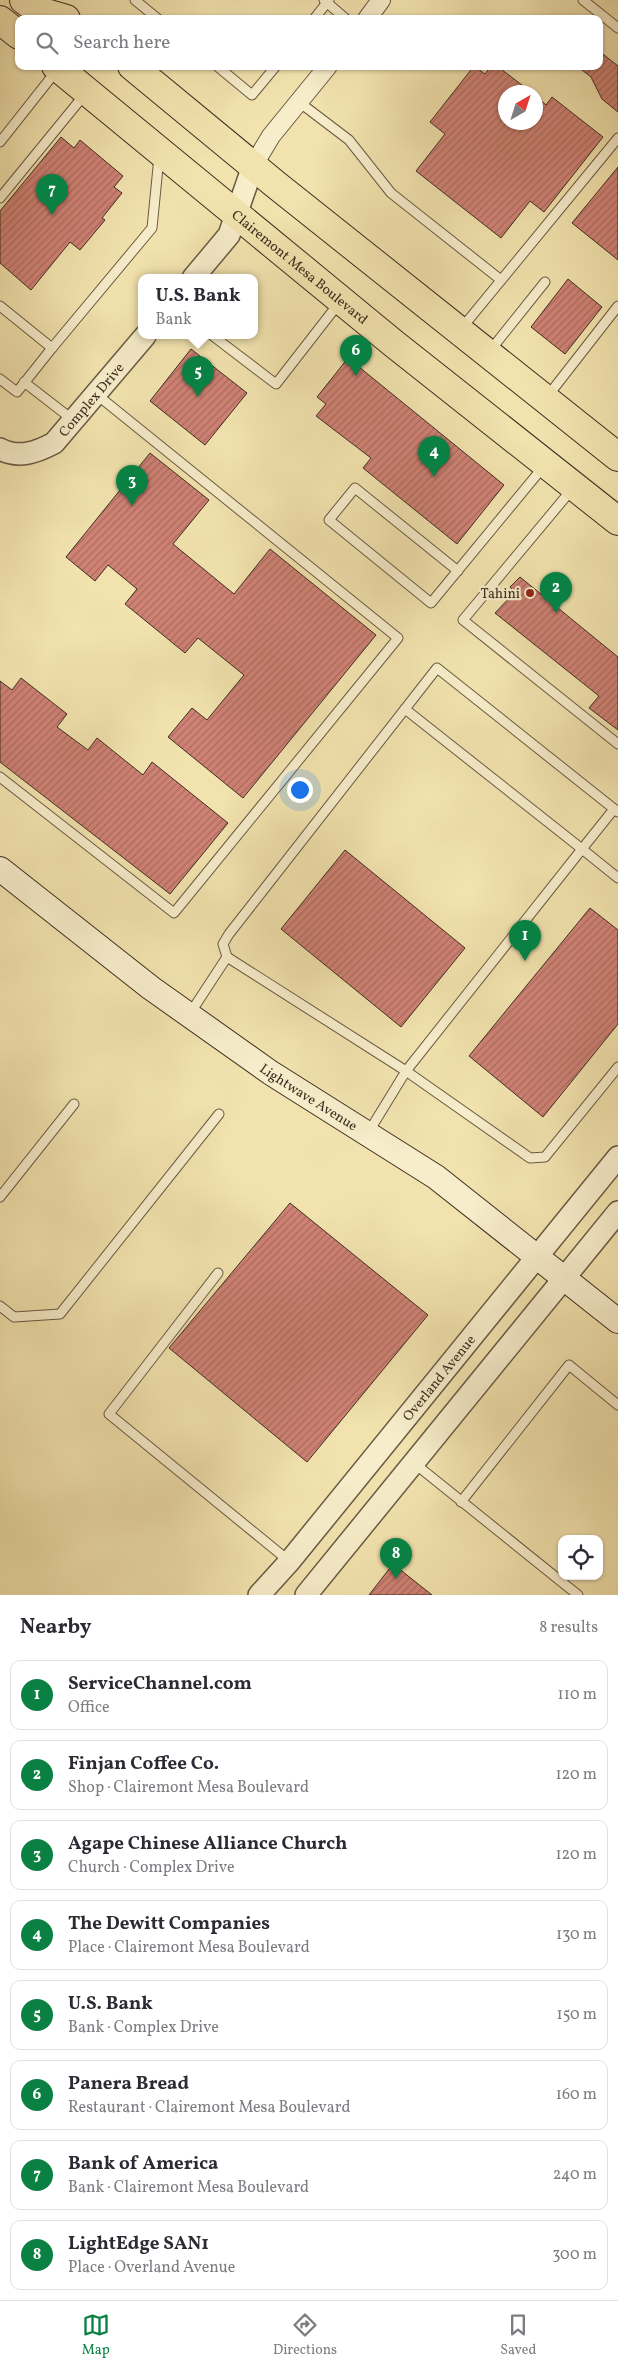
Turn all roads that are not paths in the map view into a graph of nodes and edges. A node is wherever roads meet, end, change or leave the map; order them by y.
1 (24, 0) edge
2 (52, 0) edge
3 (135, 0) edge
4 (381, 0) edge
5 (583, 0) edge
6 (327, 1) edge
7 (52, 15) edge
8 (69, 15) edge
9 (153, 15) edge
10 (317, 15) edge
11 (342, 15) edge
12 (369, 15) edge
13 (602, 15) edge
14 (603, 16) edge
15 (0, 20) edge
16 (618, 28) edge
17 (15, 32) edge
18 (55, 70) edge
19 (61, 70) edge
20 (137, 70) edge
21 (222, 70) edge
22 (273, 70) edge
23 (325, 70) edge
24 (87, 91) junction
25 (299, 102) junction
26 (618, 138) edge
27 (0, 142) edge
28 (159, 151) junction
29 (253, 166) junction
30 (0, 198) edge
31 (236, 215) junction
32 (196, 274) edge
33 (501, 280) junction
34 (545, 282) dead end
35 (340, 301) junction
36 (0, 306) edge
37 (618, 306) edge
38 (460, 331) junction
39 (142, 339) edge
40 (216, 339) edge
41 (52, 348) junction
42 (488, 353) junction
43 (0, 379) edge
44 (24, 382) junction
45 (96, 394) junction
46 (545, 399) junction
47 (73, 420) junction
48 (0, 449) edge
49 (618, 457) edge
50 (546, 464) junction
51 (574, 486) junction
52 (618, 521) edge
53 (458, 571) junction
54 (405, 709) junction
55 (618, 744) edge
56 (0, 777) edge
57 (616, 811) edge
58 (582, 849) junction
59 (0, 869) edge
60 (618, 878) edge
61 (226, 957) junction
62 (189, 1015) junction
63 (618, 1067) edge
64 (406, 1071) junction
65 (74, 1104) dead end
66 (219, 1114) dead end
67 (368, 1133) junction
68 (618, 1157) edge
69 (0, 1197) edge
70 (618, 1212) edge
71 (538, 1257) junction
72 (218, 1273) dead end
73 (565, 1278) junction
74 (0, 1306) edge
75 (618, 1321) edge
76 (618, 1405) edge
77 (413, 1463) junction
78 (461, 1502) junction
79 (289, 1562) junction
80 (259, 1595) edge
81 (306, 1595) edge
82 (578, 1595) edge

1 - 7 main road
2 - 8 main road
3 - 9 lane
4 - 12 street
5 - 13 lane
6 - 10 lane
6 - 11 lane
14 - 16 lane
15 - 17 main road
18 - 27 lane
19 - 24 main road, Clairemont Mesa Boulevard
20 - 29 main road
21 - 22 lane
23 - 25 street
24 - 28 main road, Clairemont Mesa Boulevard
24 - 30 lane
25 - 29 street
25 - 33 lane
26 - 33 lane
28 - 31 main road, Clairemont Mesa Boulevard
28 - 41 lane
29 - 31 street
29 - 38 main road
31 - 32 street
31 - 35 main road, Clairemont Mesa Boulevard
33 - 38 lane
34 - 42 lane
35 - 40 lane
35 - 50 main road, Clairemont Mesa Boulevard
36 - 41 lane
37 - 46 lane
38 - 42 main road
39 - 45 street, Complex Drive
41 - 44 lane
42 - 46 main road
43 - 44 lane
44 - 47 lane
45 - 47 street, Complex Drive
45 - 56 lane
46 - 49 main road
47 - 48 street, Complex Drive
50 - 51 main road, Clairemont Mesa Boulevard
50 - 53 lane
51 - 52 main road, Clairemont Mesa Boulevard
51 - 55 lane
53 - 53 lane
54 - 57 lane
54 - 58 lane
54 - 61 lane
57 - 58 lane
58 - 60 lane
58 - 64 lane
59 - 62 main road, Lightwave Avenue
61 - 62 lane
61 - 64 lane
62 - 67 main road, Lightwave Avenue
63 - 64 lane
64 - 67 lane
65 - 69 lane
66 - 74 lane
67 - 71 main road, Lightwave Avenue
68 - 71 street, Overland Avenue
70 - 73 street
71 - 73 main road, Lightwave Avenue
71 - 79 street, Overland Avenue
72 - 79 lane
73 - 75 main road, Lightwave Avenue
73 - 77 street
76 - 78 lane
77 - 78 lane
77 - 81 street
78 - 82 lane
79 - 80 street, Overland Avenue

